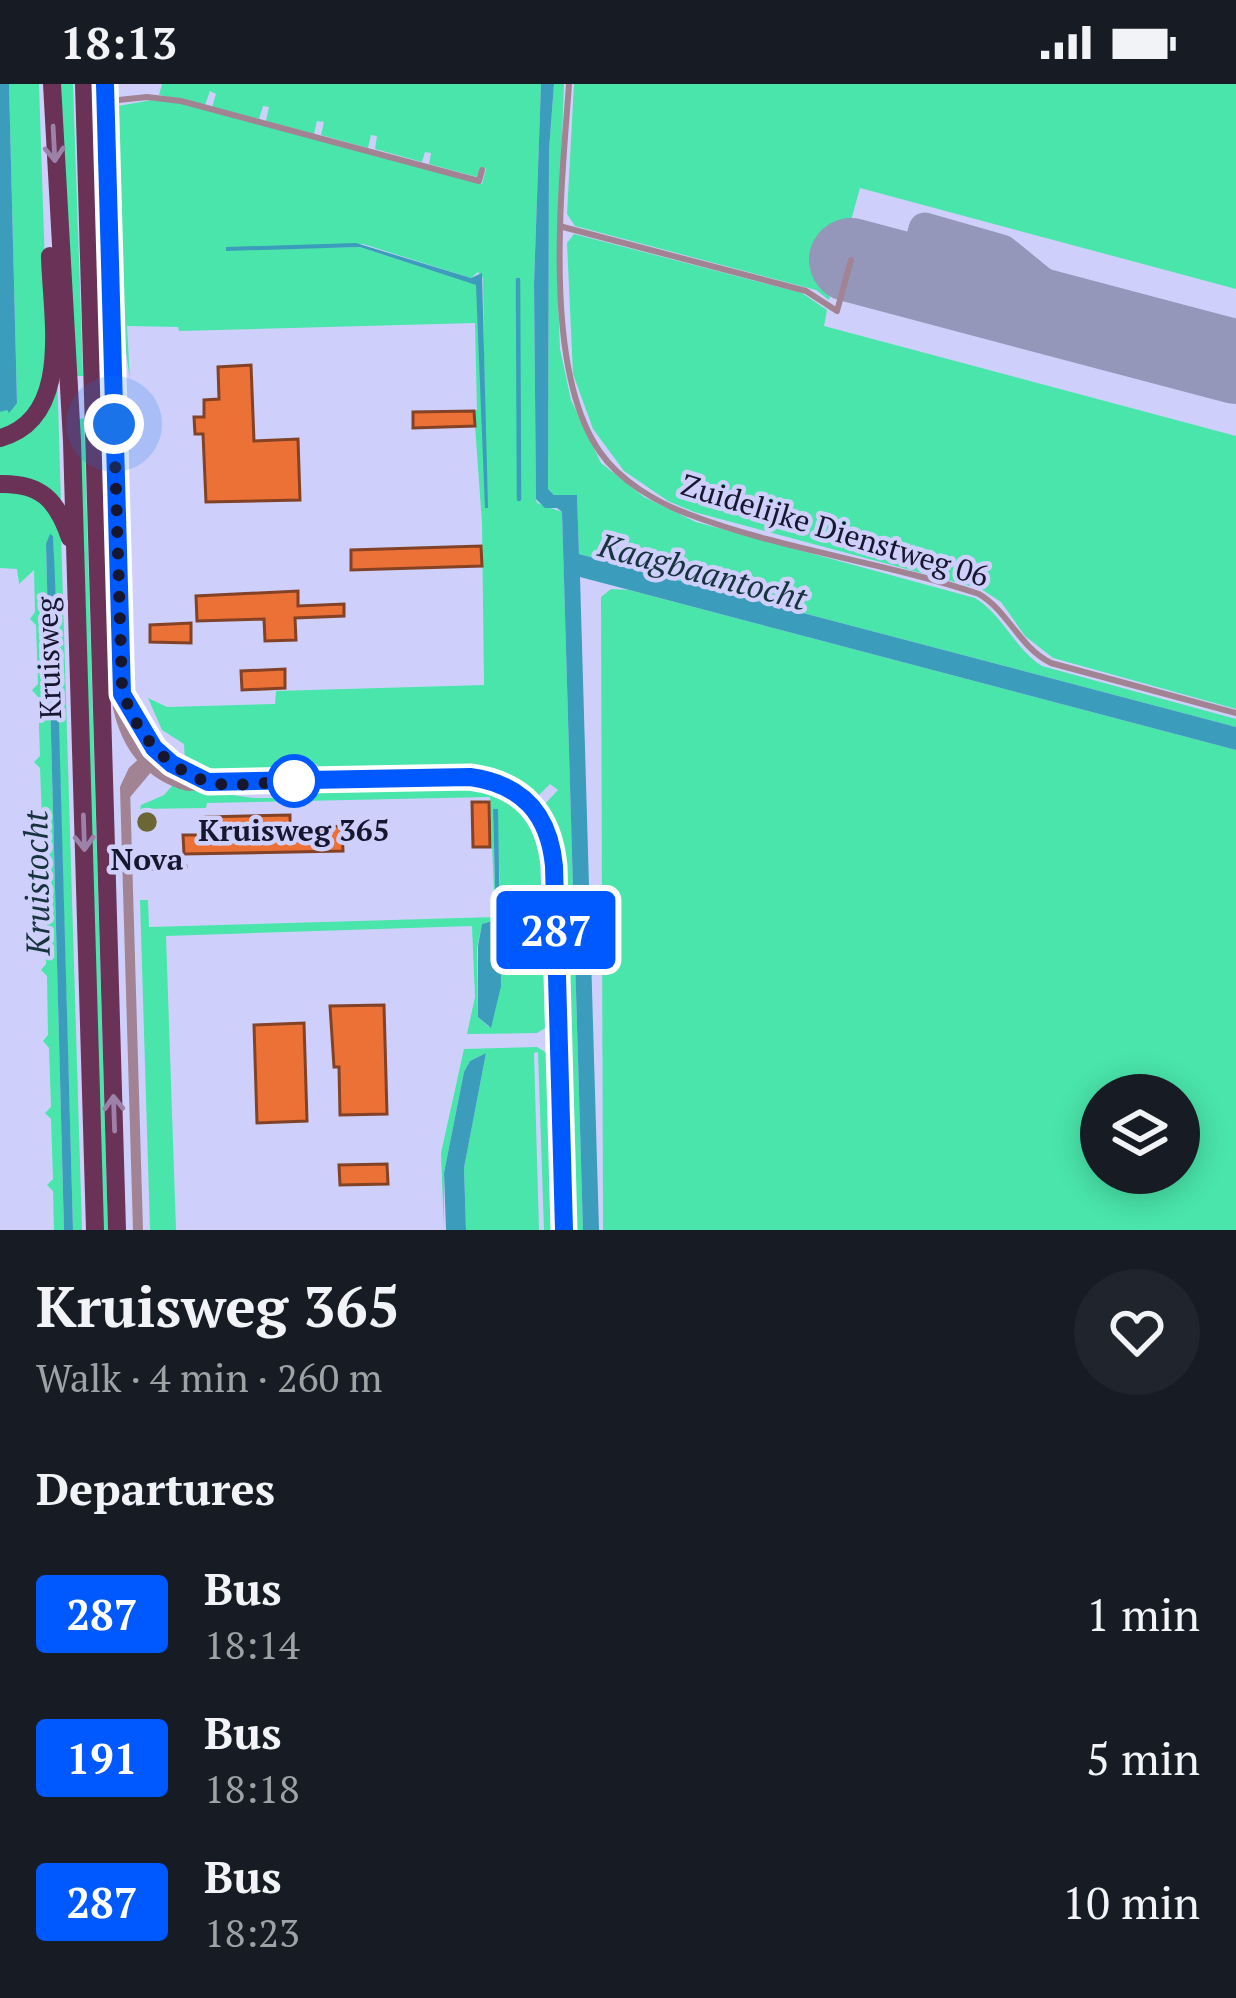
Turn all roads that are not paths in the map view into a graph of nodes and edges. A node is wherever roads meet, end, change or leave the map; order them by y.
1 (52, 84) edge
2 (84, 84) edge
3 (105, 84) edge
4 (158, 84) edge
5 (569, 84) edge
6 (212, 93) dead end
7 (154, 98) junction
8 (105, 101) junction
9 (208, 108) junction
10 (266, 108) dead end
11 (321, 122) dead end
12 (262, 123) junction
13 (375, 136) dead end
14 (316, 137) junction
15 (370, 152) junction
16 (429, 153) dead end
17 (425, 167) junction
18 (482, 170) dead end
19 (58, 204) junction
20 (563, 227) junction
21 (851, 260) dead end
22 (0, 438) edge
23 (0, 484) edge
24 (76, 554) junction
25 (1236, 713) edge
26 (151, 759) junction
27 (184, 867) dead end
28 (127, 868) junction
29 (95, 1230) edge
30 (118, 1230) edge
31 (138, 1230) edge
32 (564, 1230) edge

1 -> 19 highway, Kruisweg
30 -> 2 highway, Kruisweg
3 - 8 street
4 - 7 lane
5 - 20 lane
6 - 9 lane
7 - 8 lane
7 - 9 lane
8 - 26 street
9 - 12 lane
10 - 12 lane
11 - 14 lane
12 - 14 lane
13 - 15 lane
14 - 15 lane
15 - 17 lane
16 - 17 lane
17 - 18 lane
19 - 22 highway
19 - 24 highway, Kruisweg
20 - 21 lane
20 - 25 lane, Zuidelijke Dienstweg 06
23 - 24 highway
24 -> 29 highway, Kruisweg
26 - 28 street
26 - 32 street
27 - 28 lane
28 - 31 street

